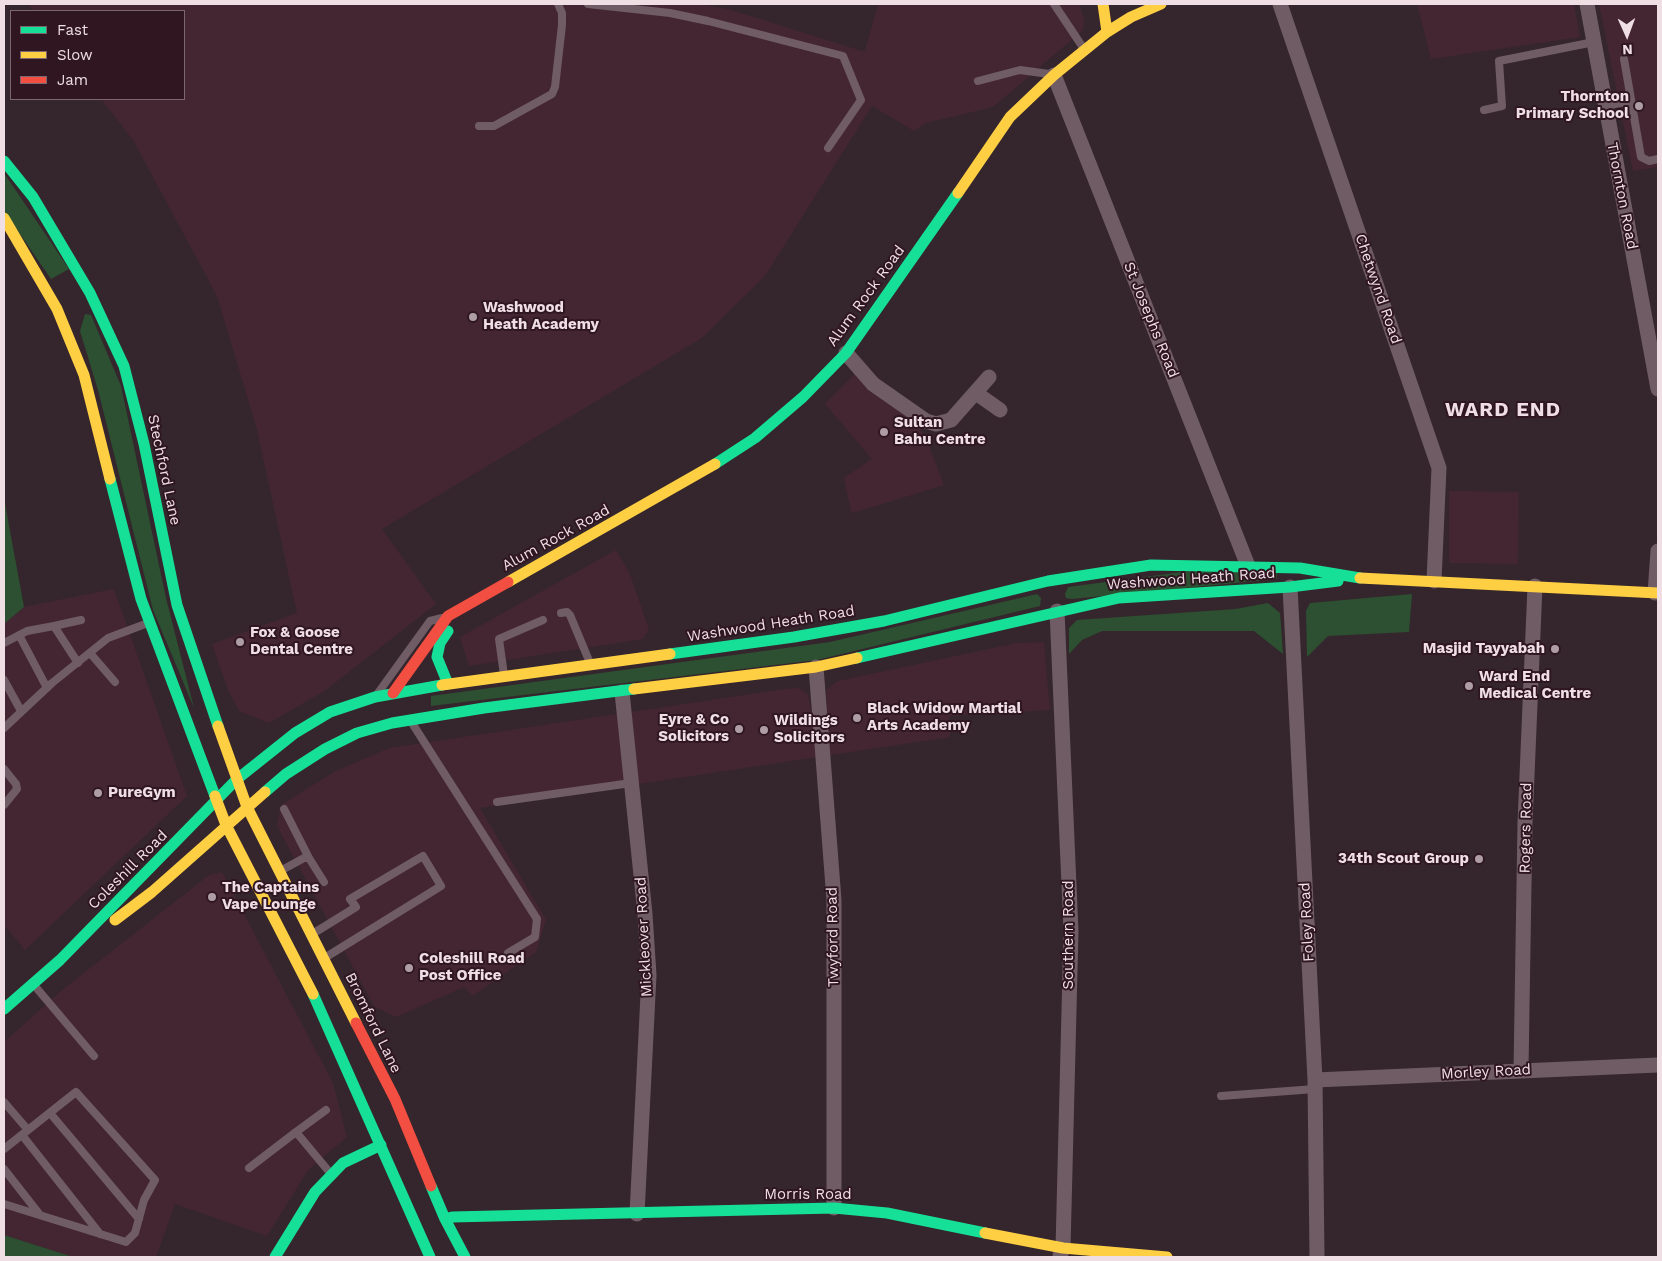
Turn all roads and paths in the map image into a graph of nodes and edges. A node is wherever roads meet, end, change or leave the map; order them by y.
1 (558, 4) edge
2 (588, 4) edge
3 (1054, 4) edge
4 (1103, 4) edge
5 (1161, 4) edge
6 (1280, 4) edge
7 (1586, 4) edge
8 (1107, 32) junction
9 (1594, 42) junction
10 (1085, 50) junction
11 (1624, 58) dead end
12 (1054, 75) junction
13 (978, 81) dead end
14 (1630, 101) junction
15 (1606, 106) junction
16 (1484, 110) dead end
17 (479, 126) dead end
18 (828, 148) dead end
19 (1658, 159) edge
20 (4, 161) edge
21 (4, 218) edge
22 (846, 353) junction
23 (989, 377) dead end
24 (1658, 388) edge
25 (976, 393) junction
26 (1000, 410) dead end
27 (1658, 551) edge
28 (1248, 566) junction
29 (1360, 578) junction
30 (1047, 581) junction
31 (1434, 581) junction
32 (1535, 586) junction
33 (1290, 587) junction
34 (1657, 593) edge
35 (472, 603) junction
36 (1057, 611) junction
37 (561, 613) dead end
38 (448, 616) junction
39 (81, 620) dead end
40 (543, 620) dead end
41 (150, 623) junction
42 (54, 626) junction
43 (19, 635) junction
44 (4, 643) edge
45 (90, 653) junction
46 (78, 663) junction
47 (591, 665) junction
48 (816, 667) junction
49 (504, 677) junction
50 (4, 680) edge
51 (115, 682) dead end
52 (448, 684) junction
53 (47, 688) junction
54 (622, 692) junction
55 (392, 693) junction
56 (375, 696) junction
57 (21, 711) junction
58 (409, 719) junction
59 (4, 728) edge
60 (4, 769) edge
61 (236, 780) junction
62 (631, 783) junction
63 (216, 802) junction
64 (497, 802) dead end
65 (4, 805) edge
66 (247, 807) junction
67 (284, 810) dead end
68 (226, 825) junction
69 (309, 858) junction
70 (280, 871) junction
71 (324, 882) dead end
72 (312, 934) junction
73 (508, 953) dead end
74 (324, 958) junction
75 (60, 960) junction
76 (33, 984) junction
77 (4, 1009) edge
78 (94, 1056) dead end
79 (1658, 1065) edge
80 (1521, 1070) junction
81 (1315, 1084) junction
82 (1221, 1096) dead end
83 (4, 1102) edge
84 (326, 1110) dead end
85 (50, 1113) junction
86 (296, 1132) junction
87 (25, 1133) junction
88 (381, 1145) junction
89 (4, 1149) edge
90 (249, 1168) dead end
91 (4, 1169) edge
92 (332, 1175) junction
93 (4, 1204) edge
94 (834, 1208) junction
95 (637, 1214) junction
96 (40, 1215) junction
97 (139, 1219) junction
98 (445, 1219) junction
99 (417, 1231) junction
100 (100, 1234) junction
101 (1061, 1252) edge
102 (275, 1257) edge
103 (430, 1257) edge
104 (465, 1257) edge
105 (1167, 1257) edge
106 (1317, 1257) edge

1 - 17 lane
2 - 18 lane
3 - 10 lane
4 - 8 main road
5 - 8 main road, Alum Rock Road
6 - 31 street, Chetwynd Road
7 - 9 street, Thornton Road
8 - 10 main road, Alum Rock Road
9 - 15 street, Thornton Road
9 - 16 lane
10 - 12 main road, Alum Rock Road
11 - 14 lane
12 - 13 lane
12 - 22 main road, Alum Rock Road
12 - 28 street, St Josephs Road
14 - 15 lane
14 - 19 lane
15 - 24 street, Thornton Road
20 - 61 main road, Stechford Lane
21 - 41 main road
22 - 25 street
22 - 35 main road, Alum Rock Road
23 - 25 street
25 - 26 street
27 - 34 street
28 - 29 main road, Washwood Heath Road
28 - 30 main road, Washwood Heath Road
29 - 31 main road, Washwood Heath Road
29 - 33 main road, Washwood Heath Road
30 - 36 main road
30 - 47 main road, Washwood Heath Road
31 - 32 main road, Washwood Heath Road
32 - 34 main road, Washwood Heath Road
32 - 80 street, Rogers Road
33 - 36 main road, Washwood Heath Road
33 - 81 street, Foley Road
35 - 38 main road, Alum Rock Road
35 - 52 main road, Alum Rock Road
36 - 48 main road, Washwood Heath Road
36 - 101 street, Southern Road
37 - 47 lane
38 - 55 main road, Alum Rock Road
38 - 56 lane
39 - 42 lane
40 - 49 lane
41 - 45 lane
41 - 63 main road
42 - 43 lane
42 - 46 lane
43 - 44 lane
43 - 53 lane
45 - 46 lane
45 - 51 lane
46 - 53 lane
47 - 49 main road, Washwood Heath Road
48 - 54 main road, Washwood Heath Road
48 - 94 street, Twyford Road
49 - 52 main road, Washwood Heath Road
50 - 57 lane
52 - 55 main road, Washwood Heath Road
53 - 57 lane
54 - 58 main road, Washwood Heath Road
54 - 62 street, Mickleover Road
55 - 56 main road, Washwood Heath Road
56 - 61 main road, Washwood Heath Road
57 - 59 lane
58 - 66 main road, Washwood Heath Road
58 - 73 lane
60 - 65 lane
61 - 63 main road, Washwood Heath Road
61 - 66 main road, Stechford Lane
62 - 64 lane
62 - 95 street, Mickleover Road
63 - 68 main road
63 - 75 main road, Coleshill Road
66 - 68 main road, Washwood Heath Road
66 - 70 main road, Bromford Lane
67 - 69 lane
68 - 75 main road, Coleshill Road
68 - 88 main road
69 - 70 lane
69 - 71 lane
70 - 72 main road, Bromford Lane
72 - 74 main road, Bromford Lane
72 - 74 lane
74 - 98 main road, Bromford Lane
75 - 76 main road, Coleshill Road
76 - 77 main road, Coleshill Road
76 - 78 lane
79 - 80 street, Morley Road
80 - 81 street, Morley Road
81 - 82 lane
81 - 106 street, Foley Road
83 - 87 lane
84 - 86 lane
85 - 87 lane
85 - 97 lane
85 - 97 lane
86 - 90 lane
86 - 92 lane
87 - 89 lane
87 - 100 lane
88 - 92 main road
88 - 99 main road
91 - 96 lane
92 - 102 main road
93 - 96 lane
94 - 95 main road, Morris Road
94 - 101 main road, Morris Road
95 - 98 main road, Morris Road
96 - 100 lane
97 - 100 lane
98 - 99 main road, Morris Road
98 - 104 main road, Bromford Lane
99 - 103 main road
101 - 105 main road, Morris Road

